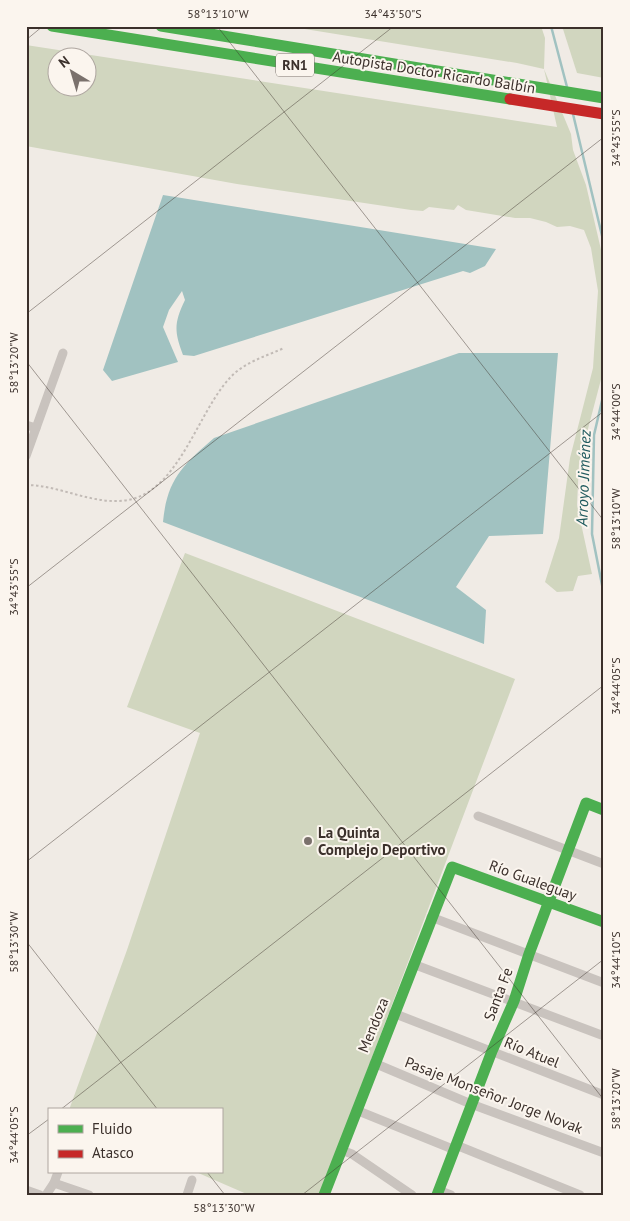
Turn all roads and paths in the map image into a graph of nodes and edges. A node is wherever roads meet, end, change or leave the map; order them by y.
1 (52, 26) edge
2 (161, 26) edge
3 (601, 97) edge
4 (604, 114) edge
5 (284, 348) dead end
6 (63, 353) dead end
7 (26, 425) edge
8 (36, 428) junction
9 (26, 456) edge
10 (26, 485) edge
11 (604, 810) edge
12 (478, 816) dead end
13 (568, 850) junction
14 (604, 864) edge
15 (452, 867) joint
16 (549, 900) junction
17 (431, 917) junction
18 (604, 922) edge
19 (529, 954) junction
20 (413, 964) junction
21 (604, 983) edge
22 (514, 1001) junction
23 (394, 1014) junction
24 (604, 1036) edge
25 (492, 1050) junction
26 (374, 1063) junction
27 (604, 1095) edge
28 (471, 1104) junction
29 (356, 1110) junction
30 (456, 1147) junction
31 (341, 1150) junction
32 (604, 1153) edge
33 (57, 1174) edge
34 (192, 1180) dead end
35 (54, 1183) junction
36 (26, 1190) edge
37 (438, 1192) edge
38 (40, 1195) edge
39 (46, 1195) edge
40 (89, 1195) edge
41 (187, 1195) edge
42 (324, 1195) edge
43 (412, 1195) edge
44 (451, 1195) edge
45 (580, 1195) edge

1 - 4 main road, Autopista Doctor Ricardo Balbín / RN1
2 - 3 main road, Autopista Doctor Ricardo Balbín / RN1
5 - 10 path
6 - 8 street
7 - 8 street
8 - 9 street
11 - 13 main road, Santa Fe
12 - 13 street
13 - 14 street
13 - 16 main road, Santa Fe
15 - 16 main road, Río Gualeguay
15 - 17 main road, Mendoza
16 - 18 main road, Río Gualeguay
16 - 19 main road, Santa Fe
17 - 19 street
17 - 20 main road, Mendoza
19 - 21 street
19 - 22 main road, Santa Fe
20 - 22 street
20 - 23 main road, Mendoza
22 - 24 street
22 - 25 main road, Santa Fe
23 - 25 street, Río Atuel
23 - 26 main road, Mendoza
25 - 27 street, Río Atuel
25 - 28 main road, Santa Fe
26 - 28 street, Pasaje Monseñor Jorge Novak
26 - 29 main road, Mendoza
28 - 30 main road, Santa Fe
28 - 32 street, Pasaje Monseñor Jorge Novak
29 - 30 street
29 - 31 main road, Mendoza
30 - 37 main road, Santa Fe
30 - 45 street
31 - 42 main road, Mendoza
31 - 43 street
33 - 35 street
34 - 41 street
35 - 39 street
35 - 40 street
36 - 38 street
37 - 44 street

